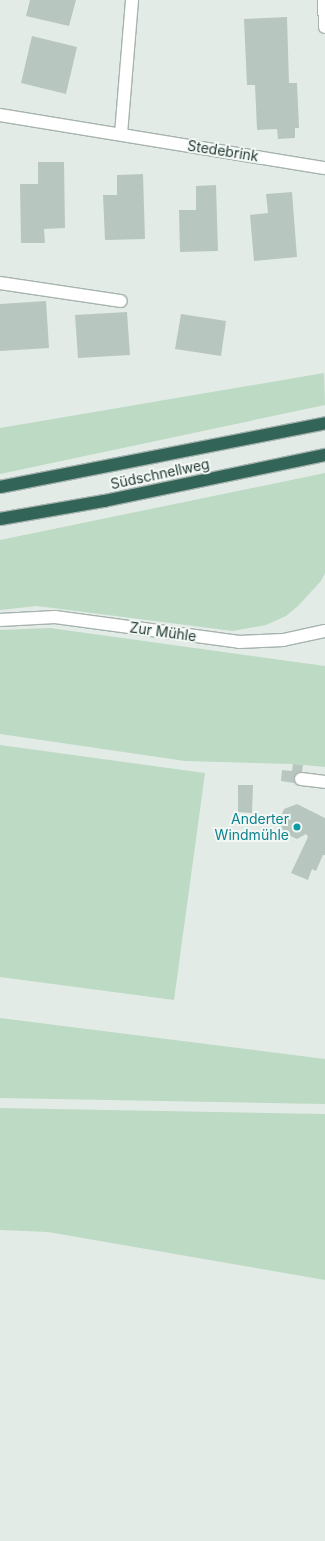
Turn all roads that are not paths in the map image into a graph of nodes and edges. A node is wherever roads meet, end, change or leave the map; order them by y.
1 (132, 0) edge
2 (324, 0) edge
3 (325, 27) edge
4 (0, 115) edge
5 (121, 134) junction
6 (325, 168) edge
7 (0, 283) edge
8 (121, 301) dead end
9 (325, 423) edge
10 (325, 455) edge
11 (0, 488) edge
12 (0, 519) edge
13 (0, 620) edge
14 (325, 631) edge
15 (301, 779) dead end
16 (325, 782) edge

1 - 5 street
2 - 3 street
4 - 5 street, Stedebrink
5 - 6 street, Stedebrink
7 - 8 street
9 - 11 highway, Südschnellweg
10 - 12 highway, Südschnellweg
13 - 14 street, Zur Mühle
15 - 16 street

